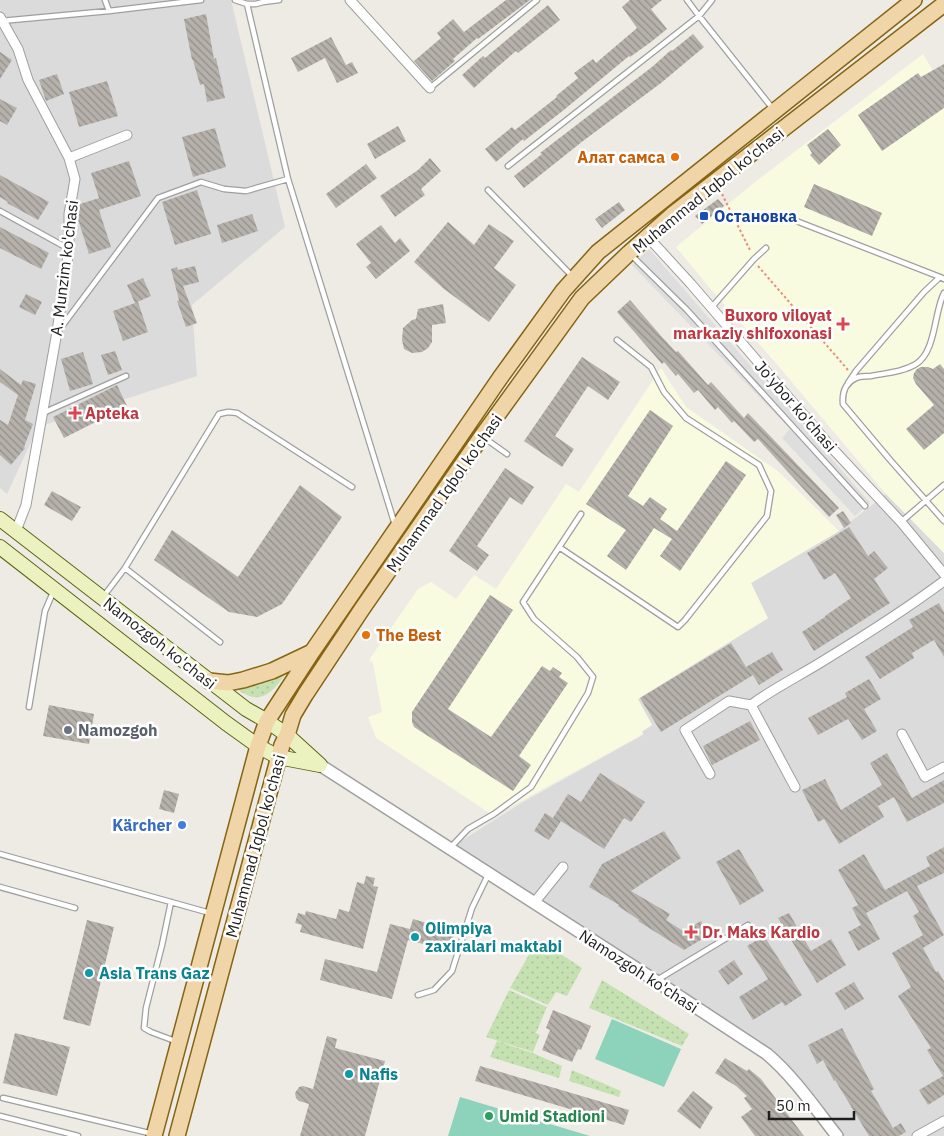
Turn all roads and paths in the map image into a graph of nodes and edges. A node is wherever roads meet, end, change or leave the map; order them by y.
1 (105, 0) edge
2 (201, 0) edge
3 (235, 0) edge
4 (278, 0) edge
5 (350, 0) edge
6 (537, 0) edge
7 (687, 0) edge
8 (712, 0) edge
9 (914, 0) edge
10 (263, 1) edge
11 (247, 4) junction
12 (944, 4) edge
13 (109, 11) junction
14 (699, 16) junction
15 (0, 19) edge
16 (430, 88) joint
17 (775, 112) junction
18 (127, 135) dead end
19 (69, 158) junction
20 (508, 166) dead end
21 (288, 179) junction
22 (488, 190) dead end
23 (720, 191) dead end
24 (0, 211) edge
25 (786, 217) dead end
26 (648, 237) junction
27 (766, 248) dead end
28 (68, 249) junction
29 (629, 253) junction
30 (754, 259) junction
31 (574, 278) junction
32 (942, 278) edge
33 (944, 293) edge
34 (712, 308) junction
35 (57, 332) junction
36 (617, 340) dead end
37 (853, 375) junction
38 (126, 376) dead end
39 (846, 386) junction
40 (43, 413) junction
41 (482, 436) junction
42 (507, 454) dead end
43 (944, 485) edge
44 (352, 487) dead end
45 (926, 500) junction
46 (865, 506) dead end
47 (581, 514) dead end
48 (0, 519) edge
49 (944, 521) edge
50 (901, 522) junction
51 (396, 529) junction
52 (16, 532) junction
53 (0, 547) edge
54 (559, 547) junction
55 (125, 568) junction
56 (944, 574) edge
57 (944, 581) edge
58 (54, 589) junction
59 (102, 598) junction
60 (220, 642) dead end
61 (312, 652) junction
62 (209, 681) junction
63 (752, 705) junction
64 (28, 707) dead end
65 (267, 721) junction
66 (902, 734) dead end
67 (287, 735) junction
68 (258, 746) junction
69 (278, 757) junction
70 (320, 765) junction
71 (944, 767) edge
72 (710, 774) dead end
73 (795, 787) dead end
74 (450, 848) junction
75 (0, 854) edge
76 (563, 867) dead end
77 (489, 874) junction
78 (0, 887) edge
79 (171, 902) junction
80 (534, 903) junction
81 (75, 908) dead end
82 (213, 914) junction
83 (748, 925) dead end
84 (656, 981) junction
85 (418, 995) dead end
86 (179, 1043) junction
87 (3, 1098) dead end
88 (0, 1116) edge
89 (944, 1122) edge
90 (154, 1135) edge
91 (78, 1136) edge
92 (177, 1136) edge
93 (837, 1136) edge
94 (917, 1136) edge

1 - 13 lane
2 - 13 lane
3 - 11 lane
4 - 10 lane
5 - 16 street
6 - 16 lane
7 - 14 lane
8 - 14 lane
9 - 17 main road, Muhammad Iqbol ko'chasi
10 - 11 lane
11 - 21 lane
12 - 26 main road, Muhammad Iqbol ko'chasi
13 - 15 lane
14 - 17 lane
14 - 20 lane
15 - 19 street, A. Munzim ko'chasi
17 - 31 main road, Muhammad Iqbol ko'chasi
18 - 19 street
19 - 28 street, A. Munzim ko'chasi
21 - 35 lane
21 - 51 lane
22 - 31 lane
23 - 30 path
24 - 28 lane
25 - 32 lane
26 - 29 main road, Muhammad Iqbol ko'chasi
26 - 34 street, Jo'ybor ko'chasi
27 - 30 lane
28 - 35 street, A. Munzim ko'chasi
29 - 41 main road, Muhammad Iqbol ko'chasi
29 - 46 lane
30 - 34 lane
30 - 37 path
31 - 51 main road, Muhammad Iqbol ko'chasi
32 - 37 lane
33 - 39 lane
34 - 50 street, Jo'ybor ko'chasi
35 - 40 street, A. Munzim ko'chasi
36 - 54 lane
37 - 39 lane
38 - 40 lane
39 - 45 lane
40 - 52 street, A. Munzim ko'chasi
41 - 42 lane
41 - 67 main road, Muhammad Iqbol ko'chasi
43 - 45 lane
44 - 55 lane
45 - 49 lane
45 - 50 lane
47 - 54 lane
48 - 52 main road, Namozgoh ko'chasi
50 - 56 street, Jo'ybor ko'chasi
51 - 61 main road, Muhammad Iqbol ko'chasi
52 - 59 main road, Namozgoh ko'chasi
53 - 58 main road, Namozgoh ko'chasi
54 - 74 lane
55 - 59 lane
55 - 60 lane
57 - 63 street
58 - 64 lane
58 - 68 main road, Namozgoh ko'chasi
59 - 62 main road, Namozgoh ko'chasi
61 - 62 main road
61 - 65 main road, Muhammad Iqbol ko'chasi
62 - 65 main road, Namozgoh ko'chasi
63 - 72 street
63 - 73 street
65 - 67 main road, Namozgoh ko'chasi
65 - 68 main road, Muhammad Iqbol ko'chasi
66 - 71 street
67 - 69 main road, Muhammad Iqbol ko'chasi
67 - 70 main road, Namozgoh ko'chasi
68 - 69 main road, Namozgoh ko'chasi
68 - 82 main road, Muhammad Iqbol ko'chasi
69 - 70 main road, Namozgoh ko'chasi
69 - 92 main road, Muhammad Iqbol ko'chasi
70 - 74 street, Namozgoh ko'chasi
74 - 77 street, Namozgoh ko'chasi
75 - 79 lane
76 - 80 street
77 - 80 street, Namozgoh ko'chasi
77 - 85 lane
78 - 81 lane
79 - 82 lane
79 - 86 lane
80 - 84 street, Namozgoh ko'chasi
82 - 86 main road, Muhammad Iqbol ko'chasi
83 - 84 lane
84 - 93 street, Namozgoh ko'chasi
86 - 90 main road, Muhammad Iqbol ko'chasi
87 - 90 lane
88 - 91 lane
89 - 94 street

